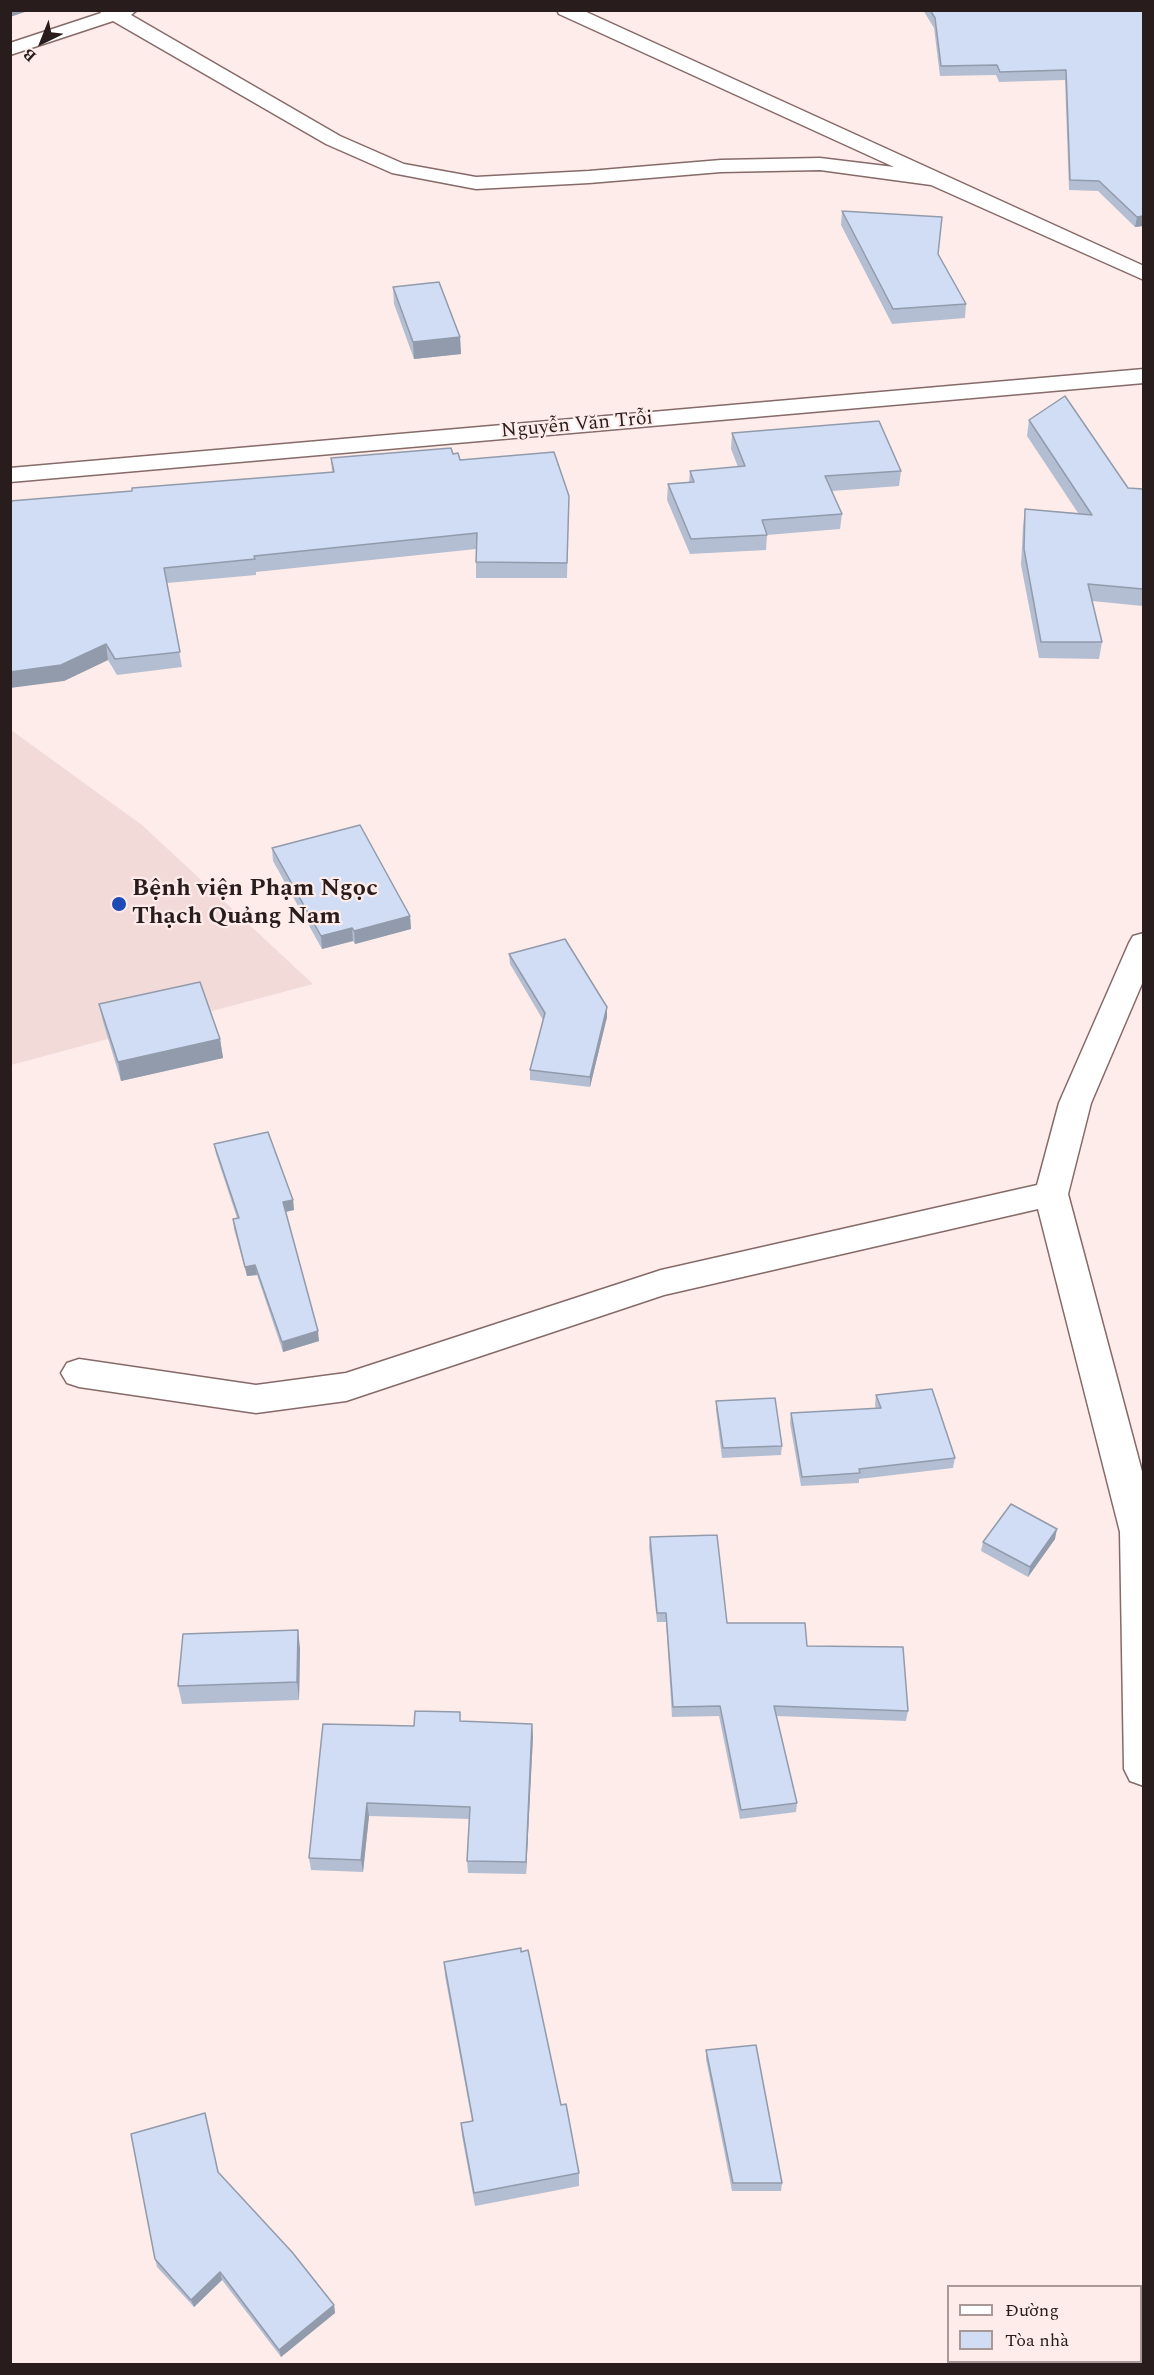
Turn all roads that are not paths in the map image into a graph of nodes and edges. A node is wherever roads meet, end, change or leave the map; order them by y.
1 (566, 10) edge
2 (117, 12) edge
3 (10, 49) edge
4 (936, 180) junction
5 (1143, 274) edge
6 (1143, 376) edge
7 (10, 475) edge
8 (1143, 943) edge
9 (1051, 1194) junction
10 (79, 1373) dead end
11 (1143, 1769) edge

1 - 4 street
2 - 3 street
2 - 4 street
4 - 5 street
6 - 7 street, Nguyễn Văn Trỗi
8 - 9 street
9 - 10 street
9 - 11 street

